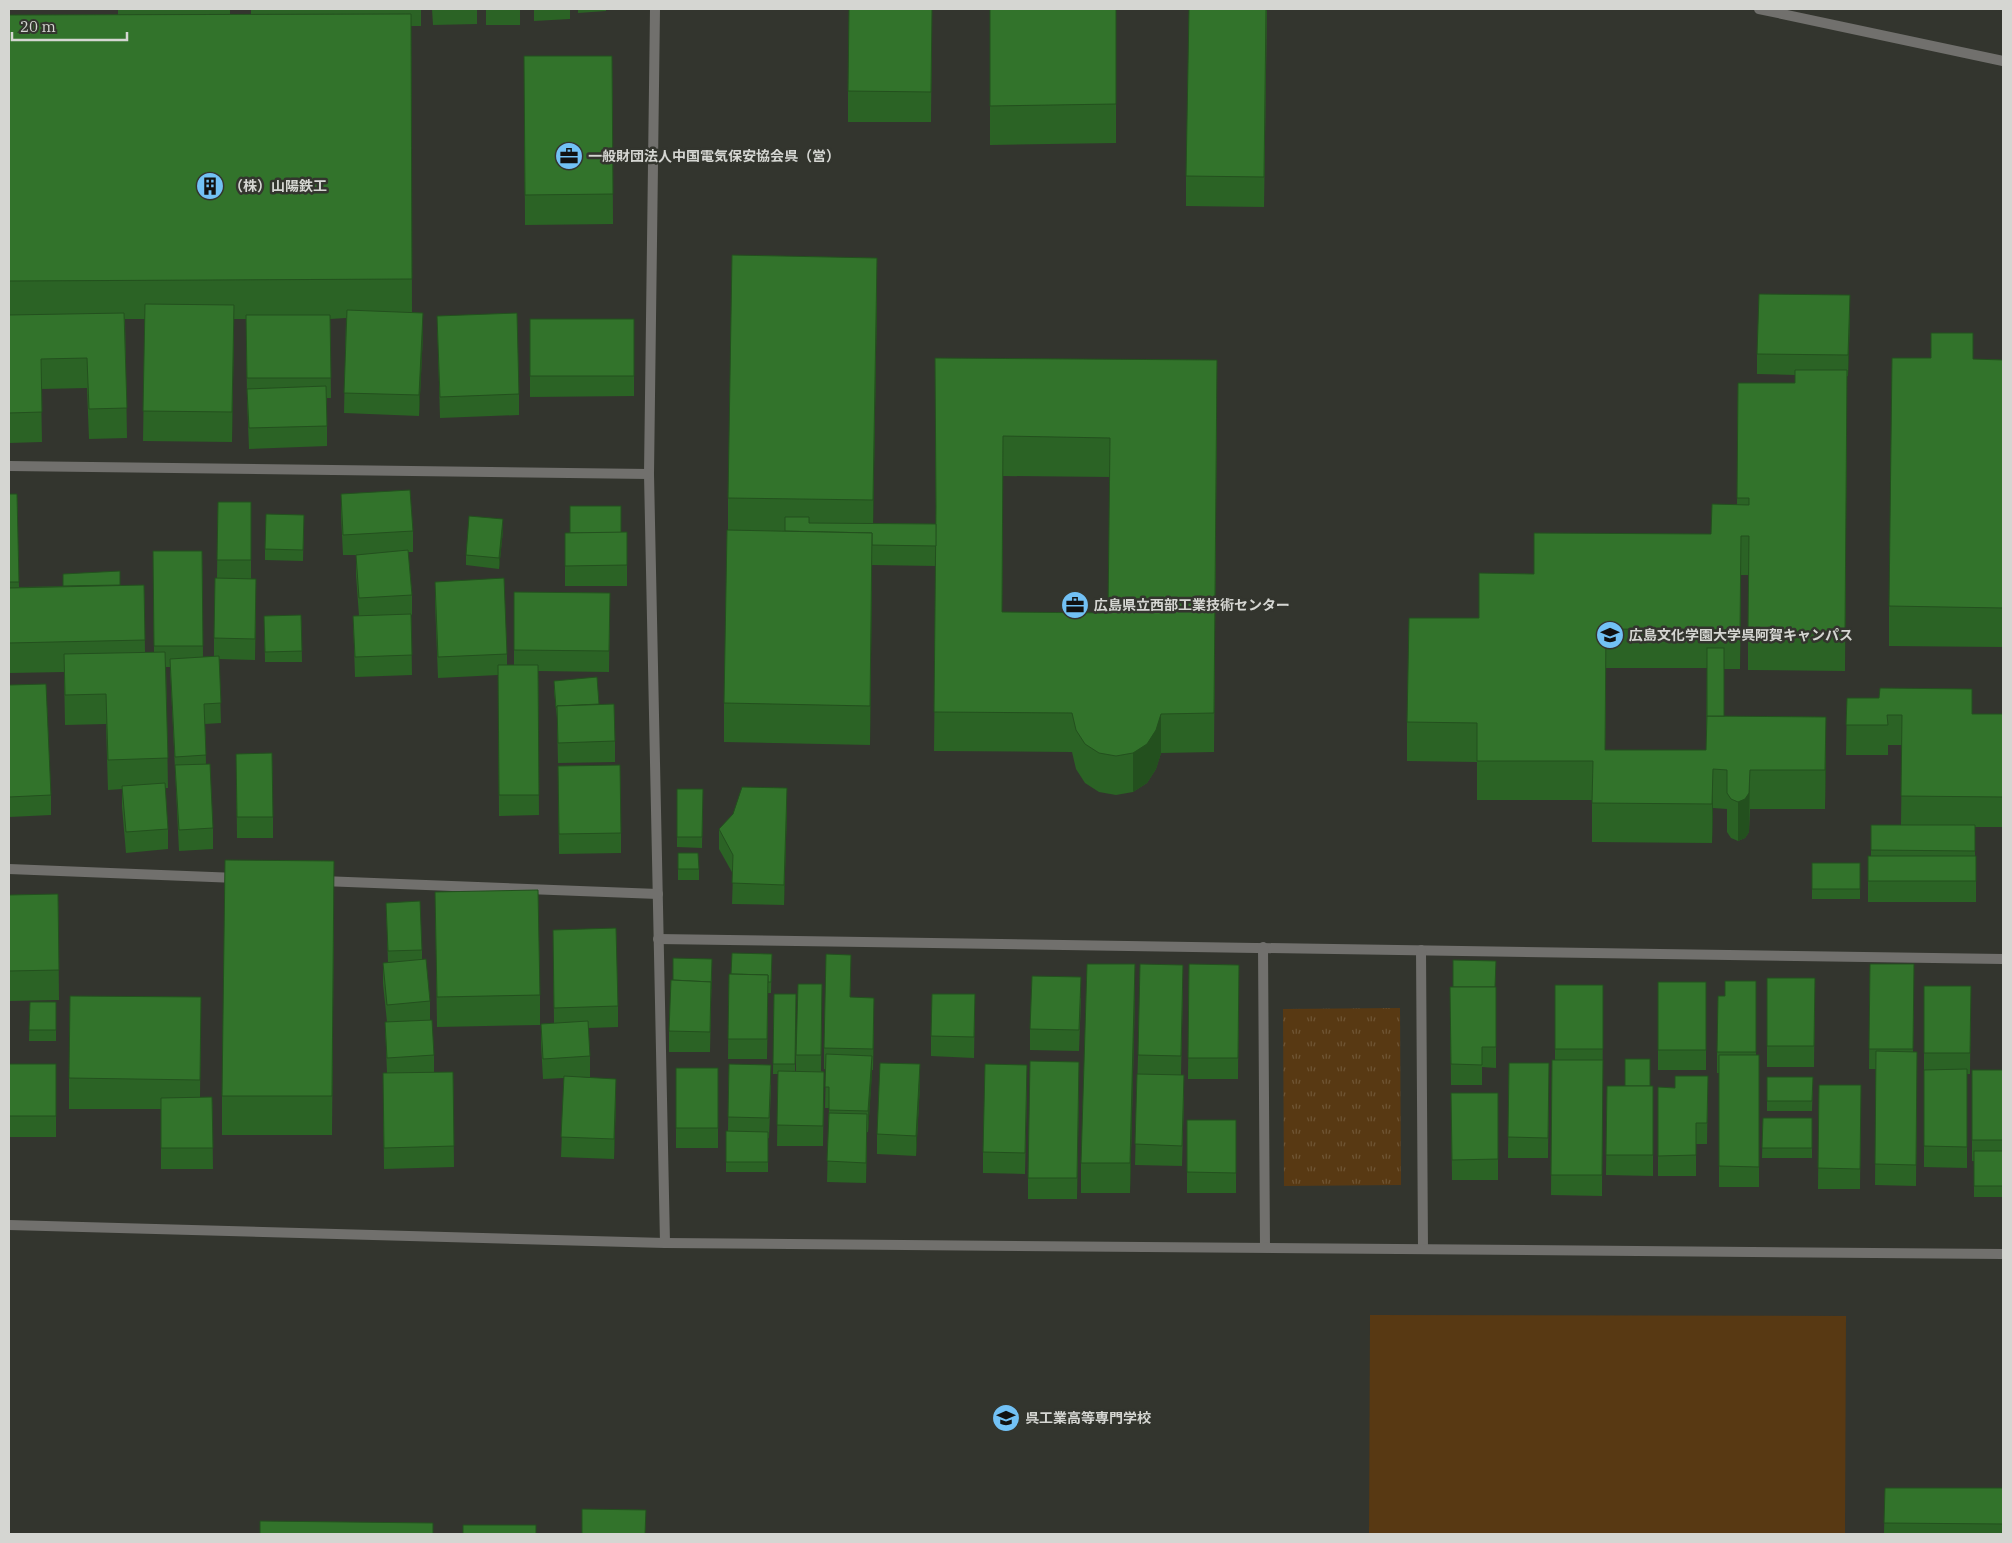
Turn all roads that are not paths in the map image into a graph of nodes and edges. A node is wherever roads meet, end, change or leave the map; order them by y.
1 (655, 9) edge
2 (1759, 9) edge
3 (2003, 61) edge
4 (9, 466) edge
5 (649, 474) junction
6 (9, 869) edge
7 (248, 878) edge
8 (308, 880) edge
9 (658, 894) junction
10 (658, 939) junction
11 (1263, 947) junction
12 (1421, 950) junction
13 (2003, 959) edge
14 (9, 1225) edge
15 (664, 1243) junction
16 (1265, 1247) junction
17 (1423, 1249) junction
18 (2003, 1254) edge

1 - 5 street
2 - 3 street
4 - 5 street
5 - 9 street
6 - 7 street
8 - 9 street
9 - 10 street
10 - 11 street
10 - 15 street
11 - 12 street
11 - 16 street
12 - 13 street
12 - 17 street
14 - 15 street
15 - 16 street
16 - 17 street
17 - 18 street

